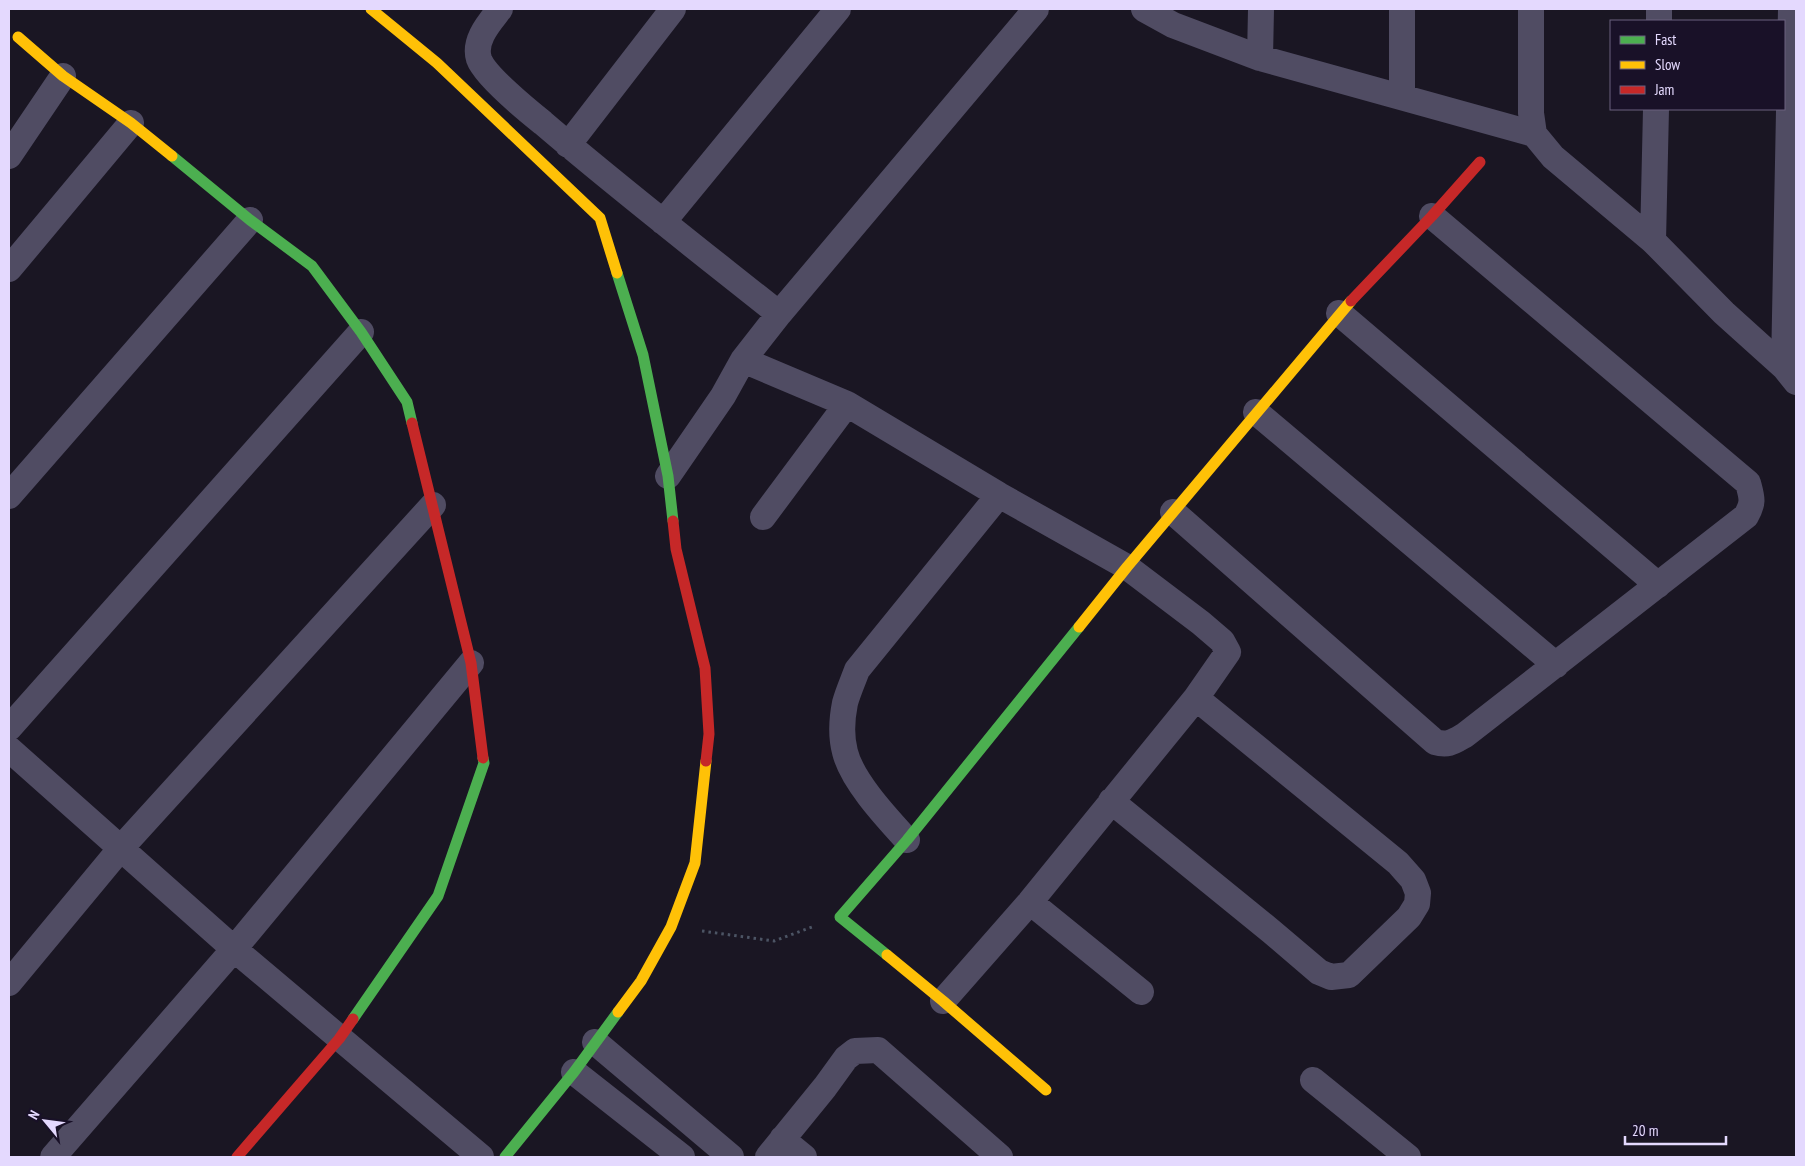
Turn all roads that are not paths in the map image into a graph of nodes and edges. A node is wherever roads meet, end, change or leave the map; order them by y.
1 (371, 9) edge
2 (500, 9) edge
3 (673, 9) edge
4 (838, 9) edge
5 (1036, 9) edge
6 (1144, 9) edge
7 (1261, 9) edge
8 (1402, 9) edge
9 (1531, 9) edge
10 (1791, 9) edge
11 (18, 37) dead end
12 (1260, 58) junction
13 (63, 76) junction
14 (1402, 96) junction
15 (1656, 110) edge
16 (130, 123) junction
17 (1534, 134) junction
18 (568, 145) junction
19 (9, 156) edge
20 (1480, 162) dead end
21 (1432, 216) junction
22 (250, 220) junction
23 (663, 222) junction
24 (1653, 241) junction
25 (9, 268) edge
26 (1340, 313) junction
27 (779, 314) junction
28 (361, 332) junction
29 (743, 360) junction
30 (1790, 374) edge
31 (847, 404) junction
32 (1256, 412) junction
33 (668, 476) junction
34 (999, 494) junction
35 (9, 496) edge
36 (433, 505) junction
37 (1173, 512) junction
38 (763, 517) dead end
39 (1127, 567) junction
40 (1658, 585) junction
41 (471, 663) junction
42 (1556, 665) junction
43 (1196, 698) junction
44 (9, 728) edge
45 (9, 749) edge
46 (1111, 801) junction
47 (907, 840) junction
48 (121, 848) junction
49 (1030, 902) junction
50 (234, 949) junction
51 (9, 983) edge
52 (1141, 992) dead end
53 (943, 1001) junction
54 (339, 1039) junction
55 (595, 1042) junction
56 (574, 1072) junction
57 (1313, 1080) dead end
58 (1046, 1090) dead end
59 (775, 1148) edge
60 (53, 1157) edge
61 (237, 1157) edge
62 (481, 1157) edge
63 (505, 1157) edge
64 (682, 1157) edge
65 (731, 1157) edge
66 (804, 1157) edge
67 (1000, 1157) edge
68 (1408, 1157) edge

1 - 33 street
2 - 18 street
3 - 18 street
4 - 23 street
5 - 27 street
6 - 12 street
7 - 12 street
8 - 14 street
9 - 17 street
10 - 30 street
11 - 13 street
12 - 14 street
13 - 16 street
13 - 19 street
14 - 17 street
15 - 24 street
16 - 22 street
16 - 25 street
17 - 24 street
18 - 23 street
20 - 21 street
21 - 26 street
21 - 40 street
22 - 28 street
22 - 35 street
23 - 27 street
24 - 30 street
26 - 32 street
26 - 40 street
27 - 29 street
28 - 36 street
28 - 44 street
29 - 31 street
29 - 33 street
31 - 34 street
31 - 38 street
32 - 37 street
32 - 42 street
33 - 55 street
34 - 39 street
34 - 47 street
36 - 41 street
36 - 48 street
37 - 39 street
37 - 42 street
39 - 43 street
39 - 47 street
40 - 42 street
41 - 50 street
41 - 54 street
43 - 46 street
43 - 46 street
45 - 48 street
46 - 49 street
47 - 53 street
48 - 50 street
48 - 51 street
49 - 52 street
49 - 53 street
50 - 54 street
50 - 60 street
53 - 58 street
54 - 61 street
54 - 62 street
55 - 56 street
55 - 65 street
56 - 63 street
56 - 64 street
57 - 68 street
59 - 66 street
59 - 67 street

